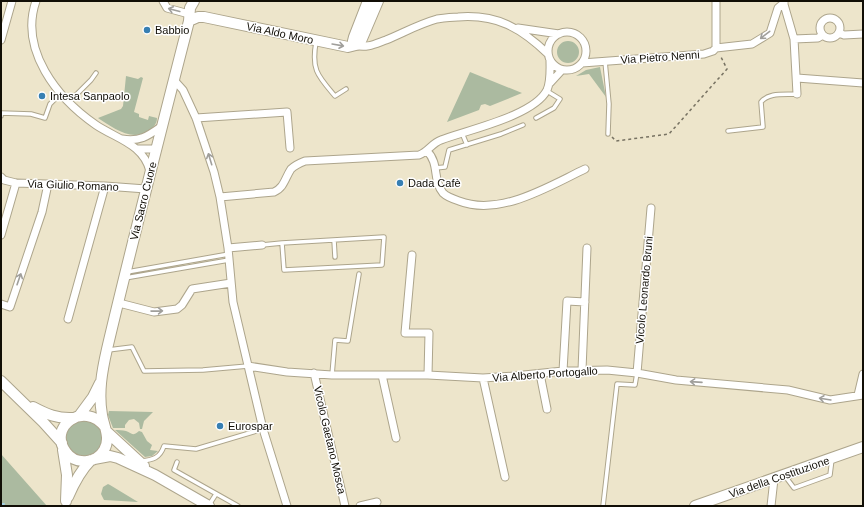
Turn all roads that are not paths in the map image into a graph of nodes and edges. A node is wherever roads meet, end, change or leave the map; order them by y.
1 (12, 1) edge
2 (36, 1) edge
3 (163, 1) edge
4 (368, 1) edge
5 (378, 1) edge
6 (716, 1) edge
7 (193, 2) edge
8 (784, 2) edge
9 (204, 17) junction
10 (189, 18) junction
11 (514, 27) junction
12 (839, 33) junction
13 (559, 34) junction
14 (863, 34) edge
15 (823, 35) junction
16 (794, 39) junction
17 (1, 40) edge
18 (316, 41) junction
19 (360, 42) junction
20 (716, 48) junction
21 (586, 53) junction
22 (549, 57) junction
23 (604, 61) junction
24 (582, 63) junction
25 (562, 70) junction
26 (96, 72) dead end
27 (797, 78) junction
28 (174, 80) junction
29 (550, 83) junction
30 (863, 83) edge
31 (346, 89) dead end
32 (547, 91) junction
33 (61, 93) junction
34 (797, 94) joint
35 (69, 102) junction
36 (1, 116) edge
37 (196, 118) junction
38 (536, 118) dead end
39 (523, 124) dead end
40 (162, 126) junction
41 (728, 131) dead end
42 (462, 133) junction
43 (608, 134) road end
44 (120, 138) junction
45 (141, 139) junction
46 (467, 145) junction
47 (156, 148) junction
48 (290, 148) dead end
49 (138, 149) junction
50 (427, 151) junction
51 (435, 168) junction
52 (585, 169) dead end
53 (150, 171) junction
54 (2, 180) edge
55 (16, 183) junction
56 (48, 184) junction
57 (105, 186) junction
58 (146, 189) junction
59 (220, 197) junction
60 (651, 208) dead end
61 (1, 235) edge
62 (334, 240) junction
63 (282, 243) junction
64 (262, 245) joint
65 (587, 248) dead end
66 (229, 254) junction
67 (412, 255) dead end
68 (336, 257) dead end
69 (359, 274) dead end
70 (125, 275) junction
71 (231, 283) junction
72 (585, 302) junction
73 (118, 303) junction
74 (1, 304) edge
75 (68, 319) dead end
76 (107, 350) junction
77 (248, 366) junction
78 (582, 370) junction
79 (563, 371) junction
80 (314, 373) junction
81 (637, 373) junction
82 (332, 374) junction
83 (540, 374) junction
84 (863, 374) edge
85 (382, 375) junction
86 (428, 375) junction
87 (483, 378) junction
88 (1, 381) edge
89 (101, 381) junction
90 (860, 395) edge
91 (23, 403) junction
92 (548, 409) dead end
93 (76, 417) junction
94 (105, 429) junction
95 (263, 429) junction
96 (396, 438) dead end
97 (62, 445) junction
98 (863, 447) edge
99 (832, 458) junction
100 (93, 460) junction
101 (139, 462) junction
102 (177, 462) dead end
103 (154, 475) junction
104 (785, 475) junction
105 (505, 477) dead end
106 (774, 479) junction
107 (216, 494) junction
108 (377, 502) dead end
109 (66, 504) edge
110 (208, 506) edge
111 (238, 506) edge
112 (287, 506) edge
113 (345, 506) edge
114 (360, 506) edge
115 (603, 506) edge
116 (695, 506) edge
117 (771, 506) edge

1 - 17 street
2 - 33 street
10 -> 3 street
4 - 19 street
5 - 19 street
6 - 20 street
7 - 9 street
7 - 10 street, Via Sacro Cuore
8 - 16 street
8 -> 20 street, Via Pietro Nenni
9 - 10 street
9 - 18 street, Via Aldo Moro
10 - 28 street, Via Sacro Cuore
11 - 13 street
11 - 19 street
11 - 22 street
12 - 14 street
12 - 15 street
12 - 15 street
13 - 21 street
13 - 22 street
15 - 16 street
16 - 27 street
18 -> 19 street, Via Aldo Moro
18 - 31 lane
20 - 23 street, Via Pietro Nenni
21 - 23 street
21 - 24 street
22 - 25 street
22 - 29 street
23 - 24 street, Via Pietro Nenni
23 - 43 lane
24 - 25 street
25 - 29 street
26 - 35 lane
27 - 30 street
27 - 34 street
28 - 37 street
28 - 40 street, Via Sacro Cuore
29 - 32 street
32 - 38 lane
32 - 42 street
33 - 35 street
33 - 36 lane
34 - 41 lane
35 - 44 street
37 - 48 street
59 -> 37 street
39 - 46 lane
40 - 45 street
40 - 47 street, Via Sacro Cuore
42 - 46 lane
42 - 50 street
44 - 45 street
44 - 49 street
45 - 47 street
46 - 51 lane
47 - 49 street
47 - 53 street, Via Sacro Cuore
49 - 53 street
50 - 51 street
50 - 59 street
51 - 52 street
53 - 58 street, Via Sacro Cuore
54 - 55 street, Via Giulio Romano
55 - 56 street, Via Giulio Romano
55 - 61 street
56 - 57 street, Via Giulio Romano
74 -> 56 street
57 - 58 street, Via Giulio Romano
57 - 75 street
58 - 70 street, Via Sacro Cuore
59 - 66 street
60 - 81 street, Vicolo Leonardo Bruni
62 - 63 lane
62 - 63 lane
62 - 68 lane
63 - 64 lane
64 - 66 street
65 - 72 street
66 - 70 lane
66 - 71 street
67 - 86 street
69 - 82 lane
70 - 73 street, Via Sacro Cuore
73 -> 71 street
71 - 77 street
72 - 78 street
72 - 79 street
73 - 76 street, Via Sacro Cuore
76 - 77 lane
76 - 89 street, Via Sacro Cuore
77 - 80 street, Via Alberto Portogallo
77 - 95 street
78 - 79 street, Via Alberto Portogallo
78 - 81 street, Via Alberto Portogallo
79 - 83 street, Via Alberto Portogallo
80 - 82 street, Via Alberto Portogallo
80 - 113 street, Vicolo Gaetano Mosca
90 -> 81 street, Via Alberto Portogallo
81 - 115 lane
82 - 85 street, Via Alberto Portogallo
83 - 87 street, Via Alberto Portogallo
83 - 92 street
84 - 90 street
85 - 86 street, Via Alberto Portogallo
85 - 96 street
86 - 87 street, Via Alberto Portogallo
87 - 105 street
88 - 91 street
89 - 93 street
89 - 94 street
91 - 93 street
91 - 97 street
93 - 94 street
93 - 97 street
94 - 100 street
94 - 101 street
95 - 101 lane
95 - 112 street
97 - 100 street
97 - 109 street
98 - 99 street, Via della Costituzione
99 - 104 street, Via della Costituzione
99 - 104 lane
100 - 103 street
100 - 109 street
101 - 103 street
102 - 107 lane
103 - 110 street
104 - 106 street, Via della Costituzione
106 - 116 street, Via della Costituzione
106 - 117 street
107 - 110 lane
107 - 111 lane
108 - 114 street

